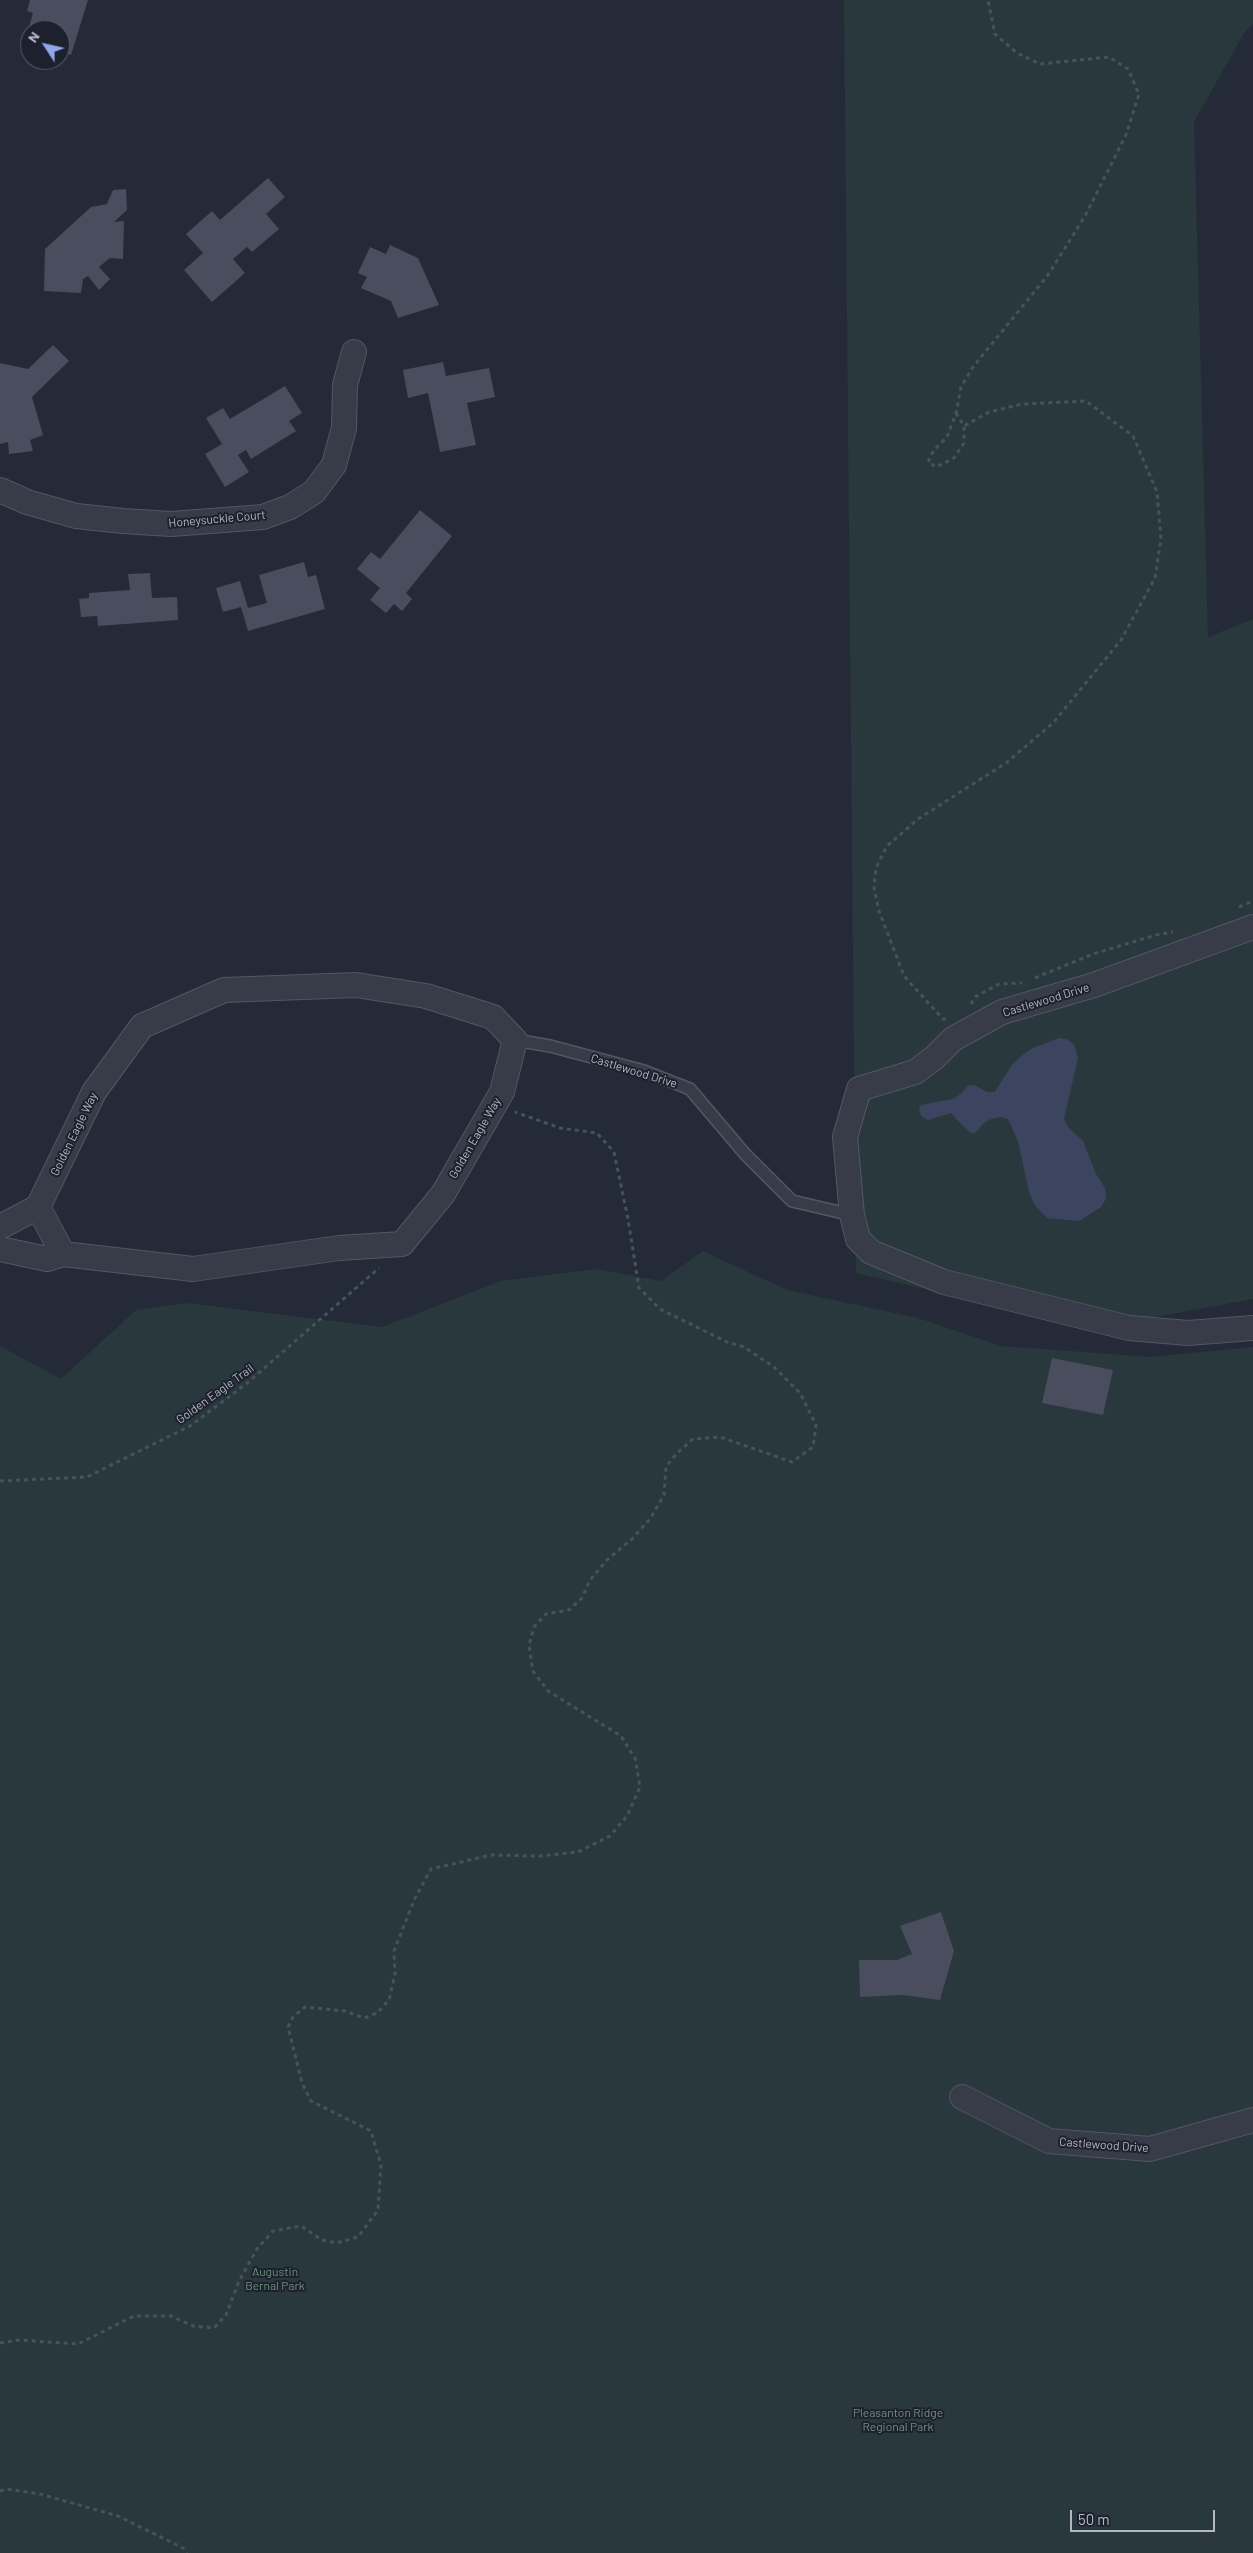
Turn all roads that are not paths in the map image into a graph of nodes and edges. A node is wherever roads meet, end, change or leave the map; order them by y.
1 (354, 352) dead end
2 (0, 490) edge
3 (1253, 928) edge
4 (515, 1040) junction
5 (38, 1207) junction
6 (852, 1215) junction
7 (0, 1227) edge
8 (0, 1249) edge
9 (63, 1254) junction
10 (1253, 1328) edge
11 (962, 2096) dead end
12 (1253, 2120) edge

1 - 2 street, Honeysuckle Court
3 - 6 street, Castlewood Drive
4 - 5 street, Golden Eagle Way
4 - 6 lane, Castlewood Drive
4 - 9 street, Golden Eagle Way
5 - 7 street
5 - 9 street
6 - 10 street, Castlewood Drive
8 - 9 street
11 - 12 street, Castlewood Drive

